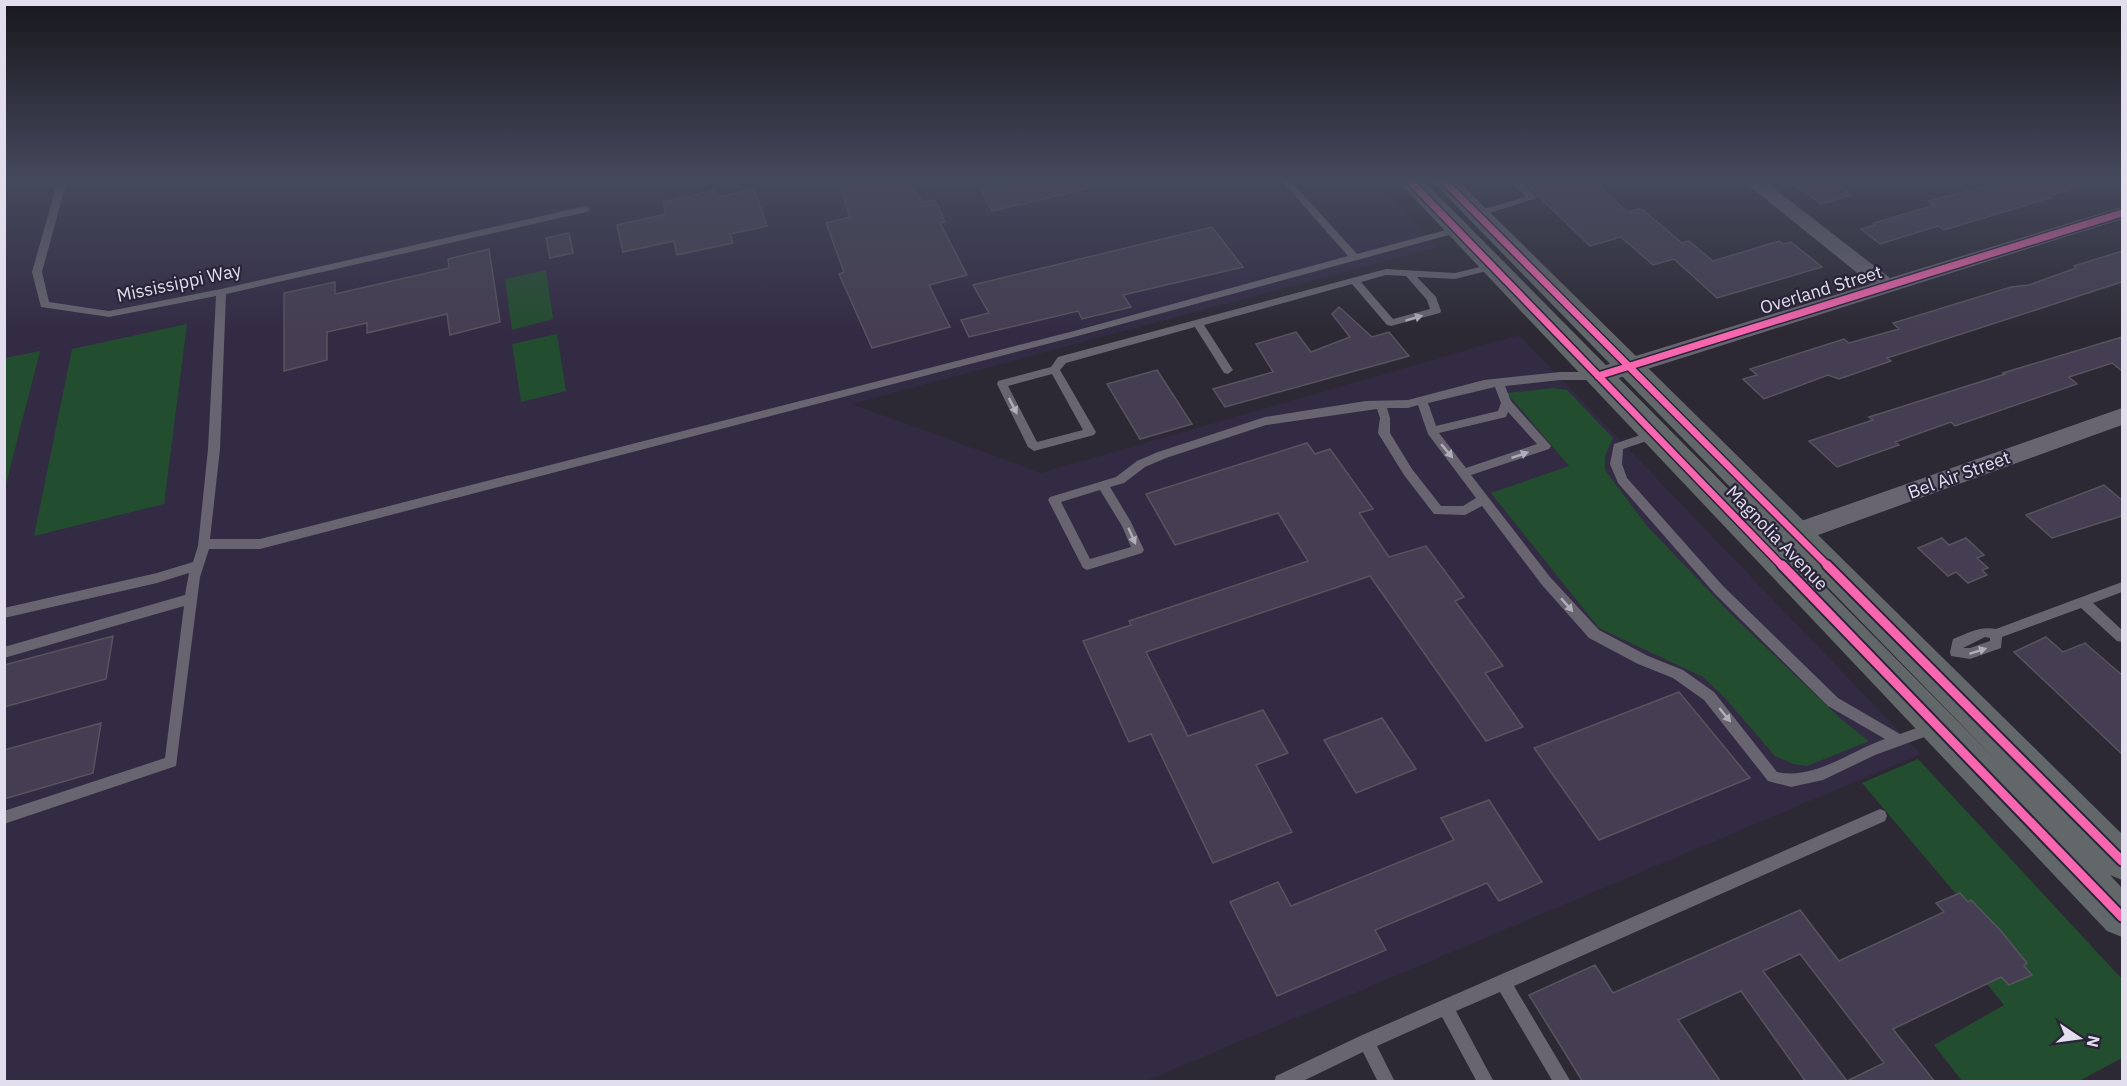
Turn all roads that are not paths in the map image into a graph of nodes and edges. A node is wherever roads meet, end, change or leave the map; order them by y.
1 (49, 231) edge
2 (491, 231) edge
3 (1330, 231) edge
4 (1440, 231) edge
5 (1472, 231) edge
6 (1476, 231) edge
7 (1816, 231) edge
8 (2065, 231) edge
9 (1355, 258) junction
10 (1492, 267) junction
11 (1409, 274) junction
12 (1355, 281) junction
13 (1887, 286) junction
14 (221, 292) junction
15 (1197, 323) junction
16 (1055, 369) junction
17 (1228, 370) dead end
18 (1613, 370) junction
19 (1499, 383) junction
20 (1422, 400) junction
21 (1506, 403) junction
22 (1381, 405) junction
23 (2122, 416) edge
24 (1432, 431) junction
25 (1655, 434) junction
26 (1464, 473) junction
27 (1103, 486) junction
28 (1483, 499) junction
29 (1796, 533) junction
30 (205, 544) junction
31 (197, 566) junction
32 (2122, 587) edge
33 (191, 599) junction
34 (2084, 603) junction
35 (4, 613) edge
36 (2122, 637) edge
37 (4, 653) edge
38 (1942, 659) junction
39 (1938, 726) junction
40 (1899, 740) junction
41 (1880, 816) dead end
42 (4, 818) edge
43 (2122, 861) edge
44 (2122, 917) edge
45 (1503, 982) junction
46 (1446, 1008) junction
47 (1366, 1042) junction
48 (1282, 1082) edge
49 (1387, 1082) edge
50 (1486, 1082) edge
51 (1563, 1082) edge

1 - 14 lane, Mississippi Way
2 - 14 lane, Mississippi Way
3 - 9 lane
4 - 9 lane
5 - 10 main road, Magnolia Avenue
6 - 18 main road, Magnolia Avenue
7 - 13 street
8 - 13 street, Overland Street
9 - 30 lane
10 - 11 lane
10 - 18 main road, Magnolia Avenue
11 - 12 lane
12 -> 11 lane
12 - 15 lane
13 - 18 street, Overland Street
14 - 30 lane
15 - 16 lane
15 - 17 lane
16 -> 16 lane
18 - 19 lane
18 - 25 main road, Magnolia Avenue
18 - 29 main road, Magnolia Avenue
19 - 20 lane
19 - 21 lane
20 - 22 lane
20 - 24 lane
21 - 24 lane
26 -> 21 lane
22 - 27 lane
22 - 28 lane
23 - 29 street, Bel Air Street
24 -> 26 lane
25 - 39 main road, Magnolia Avenue
25 - 40 lane
26 - 28 lane
27 -> 27 lane
28 -> 40 lane
29 - 38 main road, Magnolia Avenue
30 - 31 lane
31 - 33 lane
31 - 35 lane
32 - 34 lane
33 - 37 lane
33 - 42 lane
34 - 36 lane
34 - 38 lane
38 - 43 main road, Magnolia Avenue
39 - 40 lane
39 - 44 main road, Magnolia Avenue
41 - 45 lane
45 - 46 lane
45 - 51 lane
46 - 47 lane
46 - 50 lane
47 - 48 lane
47 - 49 lane

